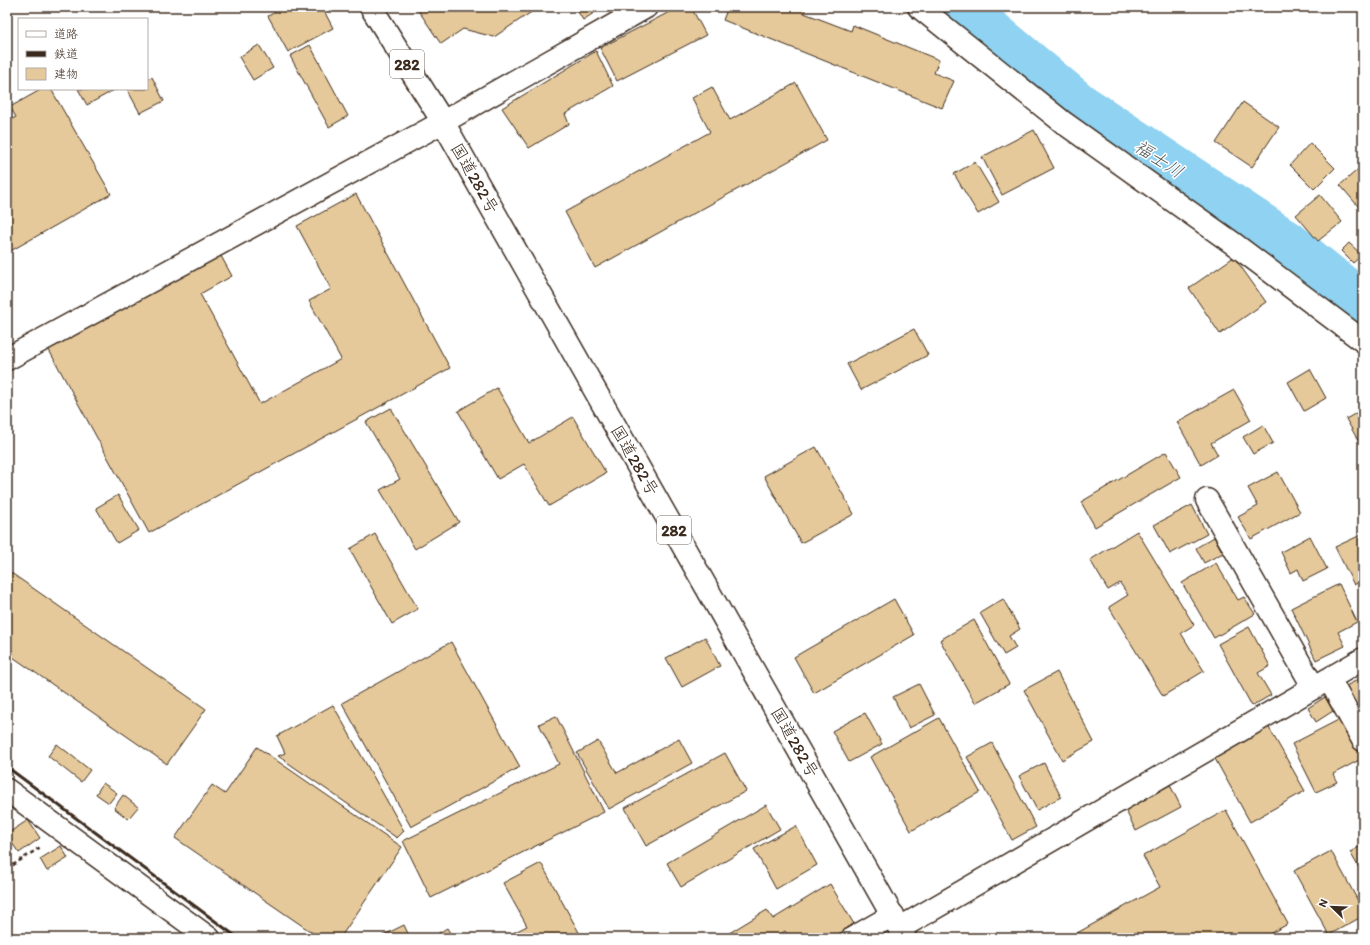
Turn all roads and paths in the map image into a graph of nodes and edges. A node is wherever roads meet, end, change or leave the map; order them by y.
1 (371, 7) edge
2 (646, 7) edge
3 (919, 7) edge
4 (443, 122) junction
5 (1363, 341) edge
6 (7, 358) edge
7 (1207, 500) dead end
8 (1363, 659) edge
9 (1322, 683) junction
10 (1363, 740) edge
11 (7, 790) edge
12 (64, 831) junction
13 (7, 869) edge
14 (899, 927) edge
15 (209, 938) edge
16 (853, 938) edge

1 - 4 main road, 国道282号 / 282
2 - 4 main road
3 - 5 main road
4 - 6 main road
4 - 14 main road, 国道282号 / 282
7 - 9 main road
8 - 9 main road
9 - 10 main road
9 - 14 main road
11 - 12 main road
12 - 13 path
12 - 15 main road
14 - 16 main road

